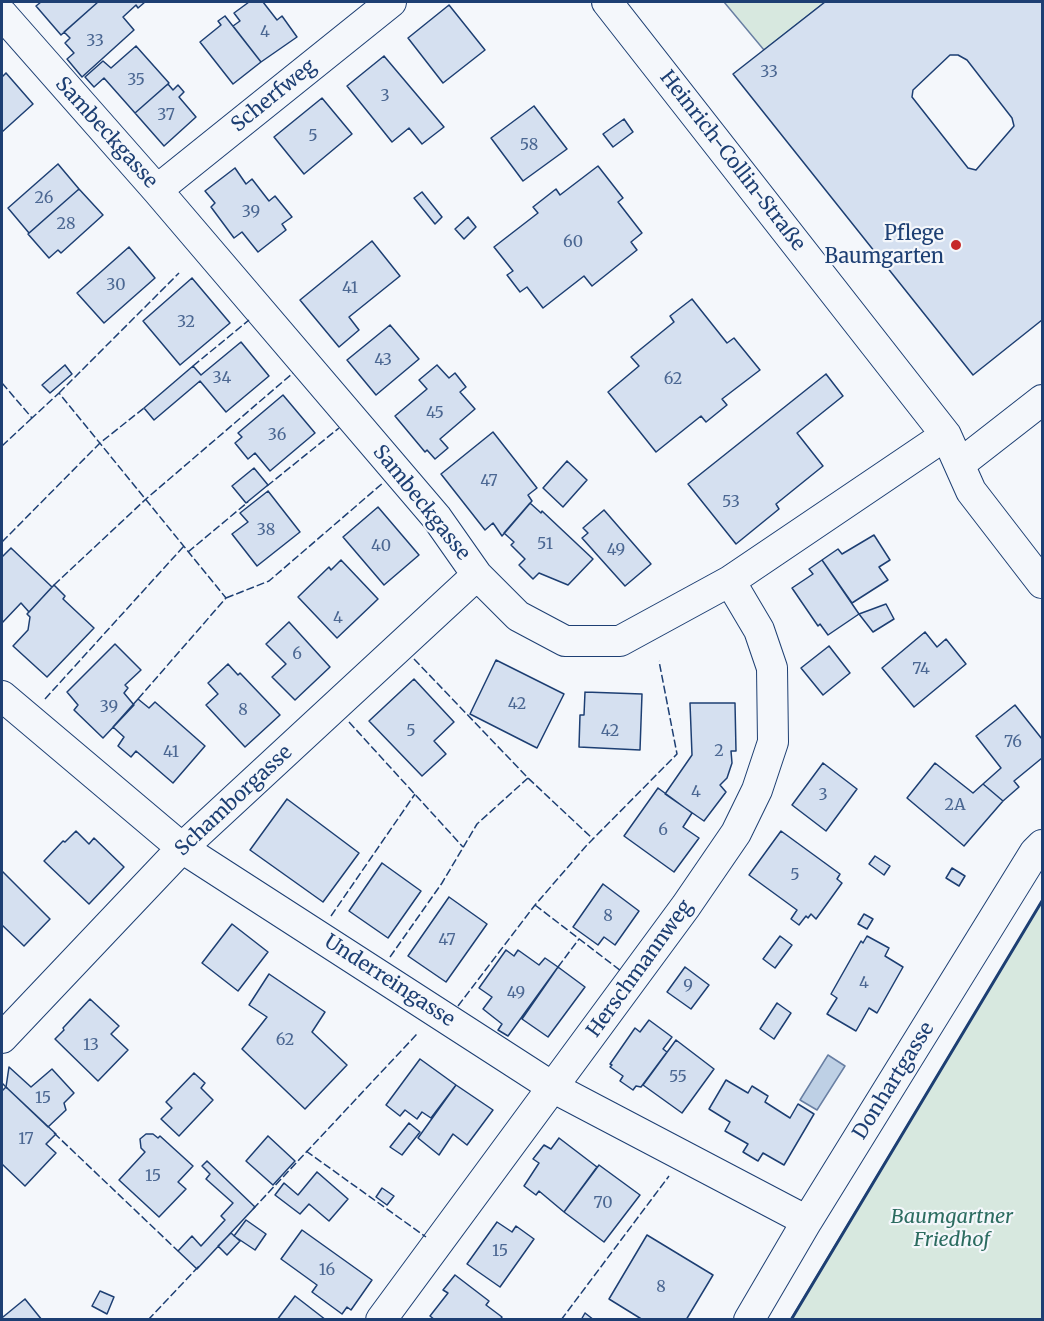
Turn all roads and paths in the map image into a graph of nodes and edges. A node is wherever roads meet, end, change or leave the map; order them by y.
1 (391, 2) edge
2 (607, 2) edge
3 (2, 14) edge
4 (157, 190) junction
5 (1042, 400) edge
6 (946, 435) junction
7 (960, 464) junction
8 (477, 575) junction
9 (730, 581) junction
10 (1042, 583) edge
11 (2, 696) edge
12 (1042, 845) edge
13 (182, 848) junction
14 (2, 1038) edge
15 (554, 1088) junction
16 (807, 1221) junction
17 (381, 1320) edge
18 (749, 1320) edge

1 - 4 street, Scherfweg
2 - 6 street, Heinrich-Collin-Straße
3 - 4 street, Sambeckgasse
4 - 8 street, Sambeckgasse
5 - 7 street
6 - 7 street, Heinrich-Collin-Straße
6 - 9 street, Sambeckgasse
7 - 10 street, Heinrich-Collin-Straße
8 - 9 street, Sambeckgasse
8 - 13 street, Schamborgasse
9 - 15 street, Herschmannweg
11 - 13 street, Underreingasse
12 - 16 street, Donhartgasse
13 - 14 street, Schamborgasse
13 - 15 street, Underreingasse
15 - 16 street, Underreingasse
15 - 17 street, Herschmannweg
16 - 18 street, Donhartgasse

